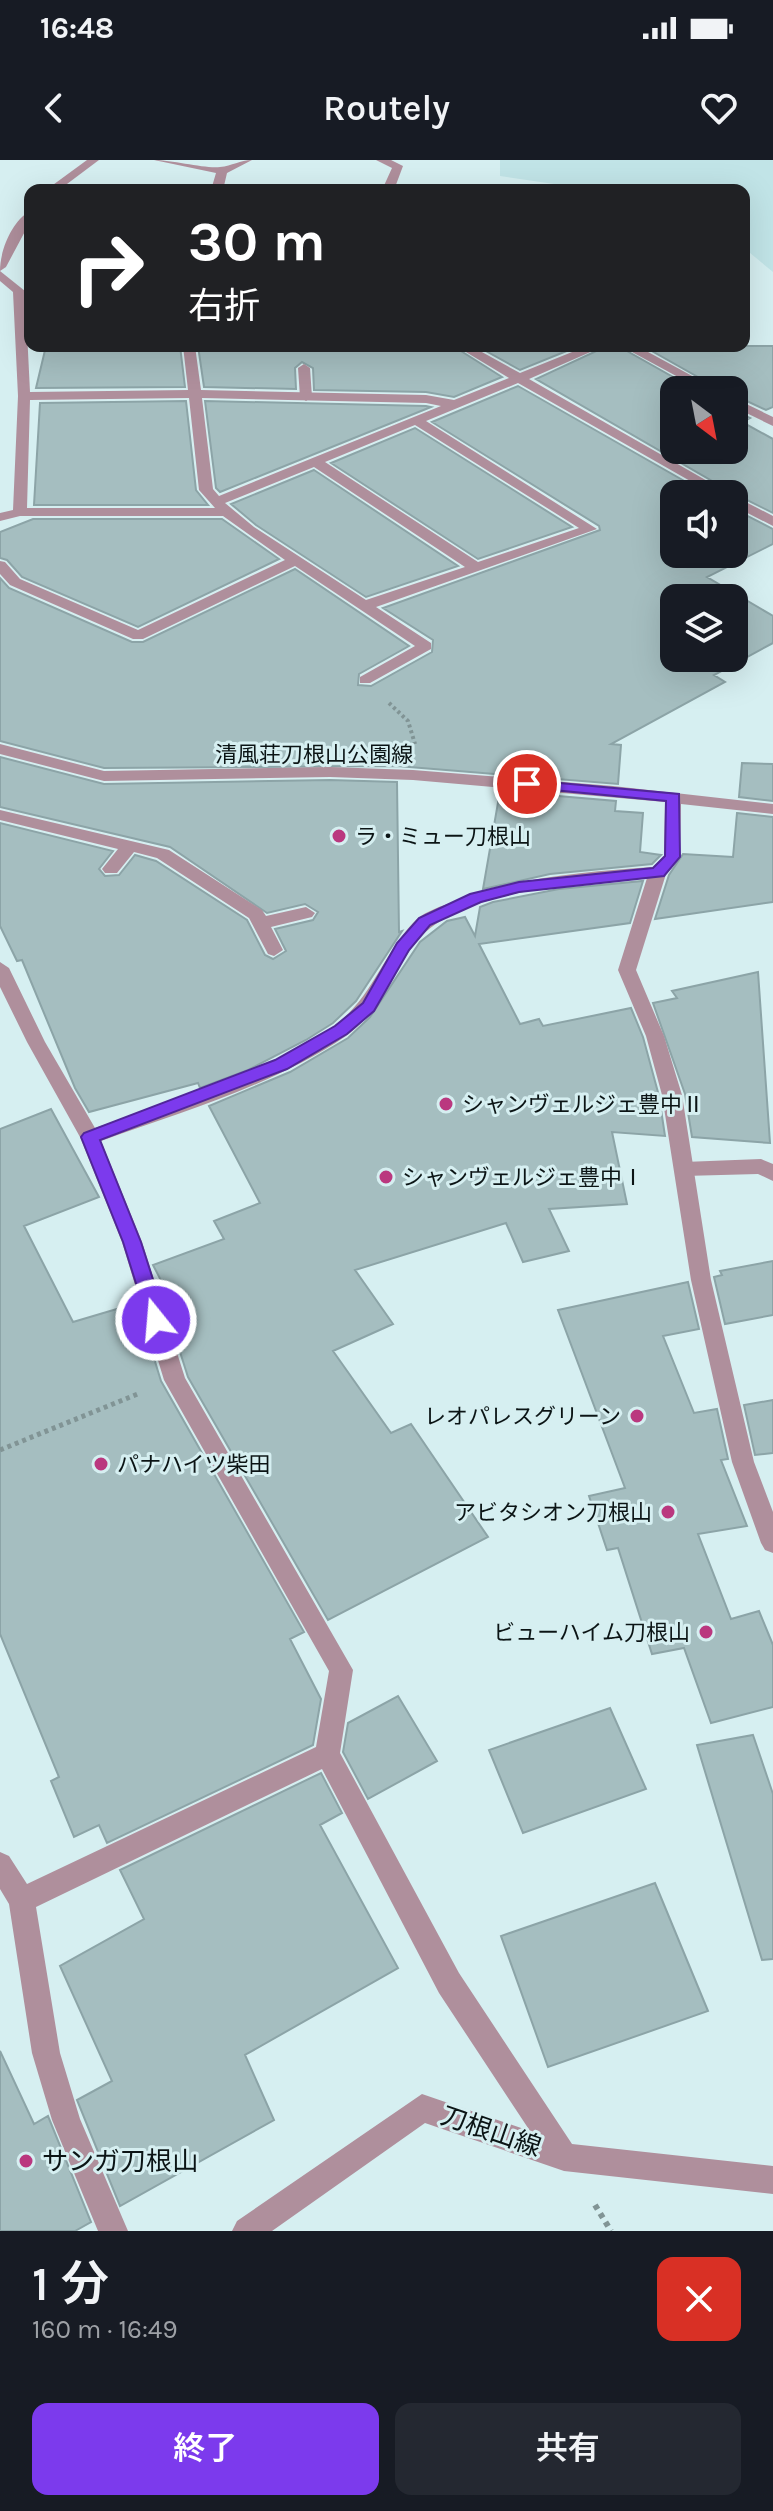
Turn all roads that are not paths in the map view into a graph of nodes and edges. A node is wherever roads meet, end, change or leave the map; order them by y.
1 (94, 160) edge
2 (159, 160) edge
3 (247, 160) edge
4 (381, 160) edge
5 (222, 171) junction
6 (60, 184) edge
7 (219, 184) edge
8 (390, 184) edge
9 (24, 228) edge
10 (0, 267) edge
11 (0, 275) edge
12 (190, 352) edge
13 (472, 352) edge
14 (583, 352) edge
15 (639, 352) edge
16 (304, 368) dead end
17 (685, 376) edge
18 (518, 378) junction
19 (193, 394) junction
20 (24, 396) junction
21 (306, 397) junction
22 (453, 404) junction
23 (748, 409) edge
24 (416, 420) junction
25 (773, 422) edge
26 (316, 462) junction
27 (698, 480) edge
28 (221, 507) junction
29 (748, 508) edge
30 (20, 512) junction
31 (0, 517) edge
32 (773, 522) edge
33 (295, 561) junction
34 (0, 565) edge
35 (475, 567) junction
36 (366, 605) junction
37 (365, 680) road end
38 (0, 749) edge
39 (673, 797) junction
40 (773, 809) edge
41 (0, 815) edge
42 (130, 846) junction
43 (111, 869) dead end
44 (658, 872) junction
45 (306, 913) dead end
46 (261, 923) junction
47 (274, 950) dead end
48 (0, 968) edge
49 (90, 1137) junction
50 (684, 1169) junction
51 (773, 1173) edge
52 (773, 1543) edge
53 (327, 1754) junction
54 (0, 1865) edge
55 (22, 1900) junction
56 (564, 2157) junction
57 (773, 2180) edge
58 (113, 2231) edge
59 (247, 2231) edge

1 - 6 street
2 - 5 street
3 - 5 street
4 - 8 street
5 - 7 street
9 - 10 street
11 - 20 street
12 - 19 street
13 - 18 street
14 - 18 street
15 - 17 street
16 - 21 street
18 - 22 street
18 - 27 street
19 - 20 street
19 - 21 street
19 - 28 street
20 - 30 street
21 - 22 street
22 - 24 street
23 - 25 street
24 - 26 street
24 - 35 street
26 - 28 street
26 - 35 street
28 - 30 street
28 - 33 street
29 - 32 street
30 - 31 street
33 - 34 street
33 - 36 street
35 - 36 street
36 - 37 street
38 - 39 street, 清風荘刀根山公園線
39 - 40 street, 清風荘刀根山公園線
39 - 44 street
41 - 42 street
42 - 43 street
42 - 46 street
44 - 49 street
44 - 50 street
45 - 46 street
46 - 47 street
48 - 49 street
49 - 53 street
50 - 51 street
50 - 52 street
53 - 55 street
53 - 56 street
54 - 55 street
55 - 58 street
56 - 57 street, 刀根山線
56 - 59 street, 刀根山線

